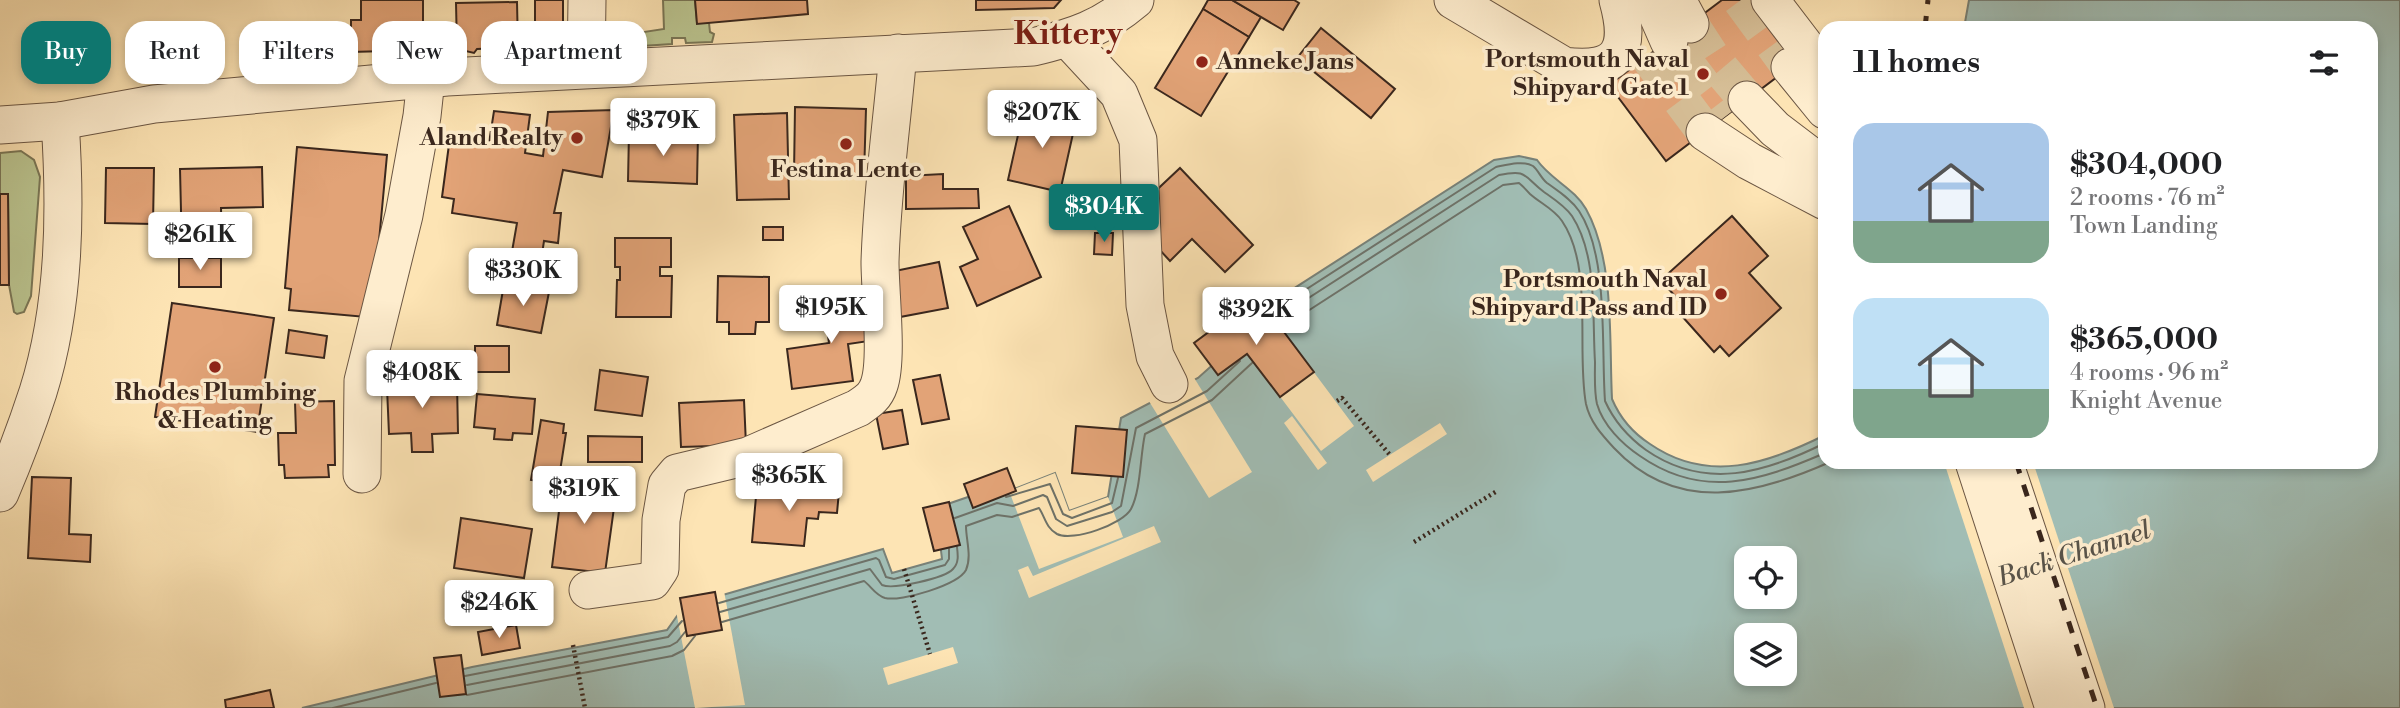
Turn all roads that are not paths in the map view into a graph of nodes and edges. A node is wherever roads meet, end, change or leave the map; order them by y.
1 (587, 0) edge
2 (1135, 0) edge
3 (1452, 0) edge
4 (1618, 0) edge
5 (1631, 0) edge
6 (1651, 0) edge
7 (1770, 0) edge
8 (587, 21) edge
9 (1671, 30) edge
10 (1068, 39) junction
11 (898, 53) junction
12 (647, 65) edge
13 (1808, 69) edge
14 (372, 84) edge
15 (425, 84) edge
16 (1818, 93) edge
17 (1726, 116) junction
18 (60, 121) junction
19 (0, 125) edge
20 (1818, 162) edge
21 (1818, 181) edge
22 (1818, 197) edge
23 (1169, 384) dead end
24 (1976, 469) edge
25 (2006, 469) edge
26 (362, 474) dead end
27 (0, 493) edge
28 (587, 590) dead end
29 (2054, 708) edge
30 (2086, 708) edge

1 - 8 street
2 - 10 street
3 - 4 street
5 - 9 street
6 - 9 street
7 - 13 street
10 - 11 street
10 - 23 street
11 - 12 street
11 - 28 street
13 - 16 street
14 - 18 street
15 - 26 street
17 - 20 street
17 - 21 street
17 - 22 street
18 - 19 street
18 - 27 street
24 - 29 street
25 - 30 street

